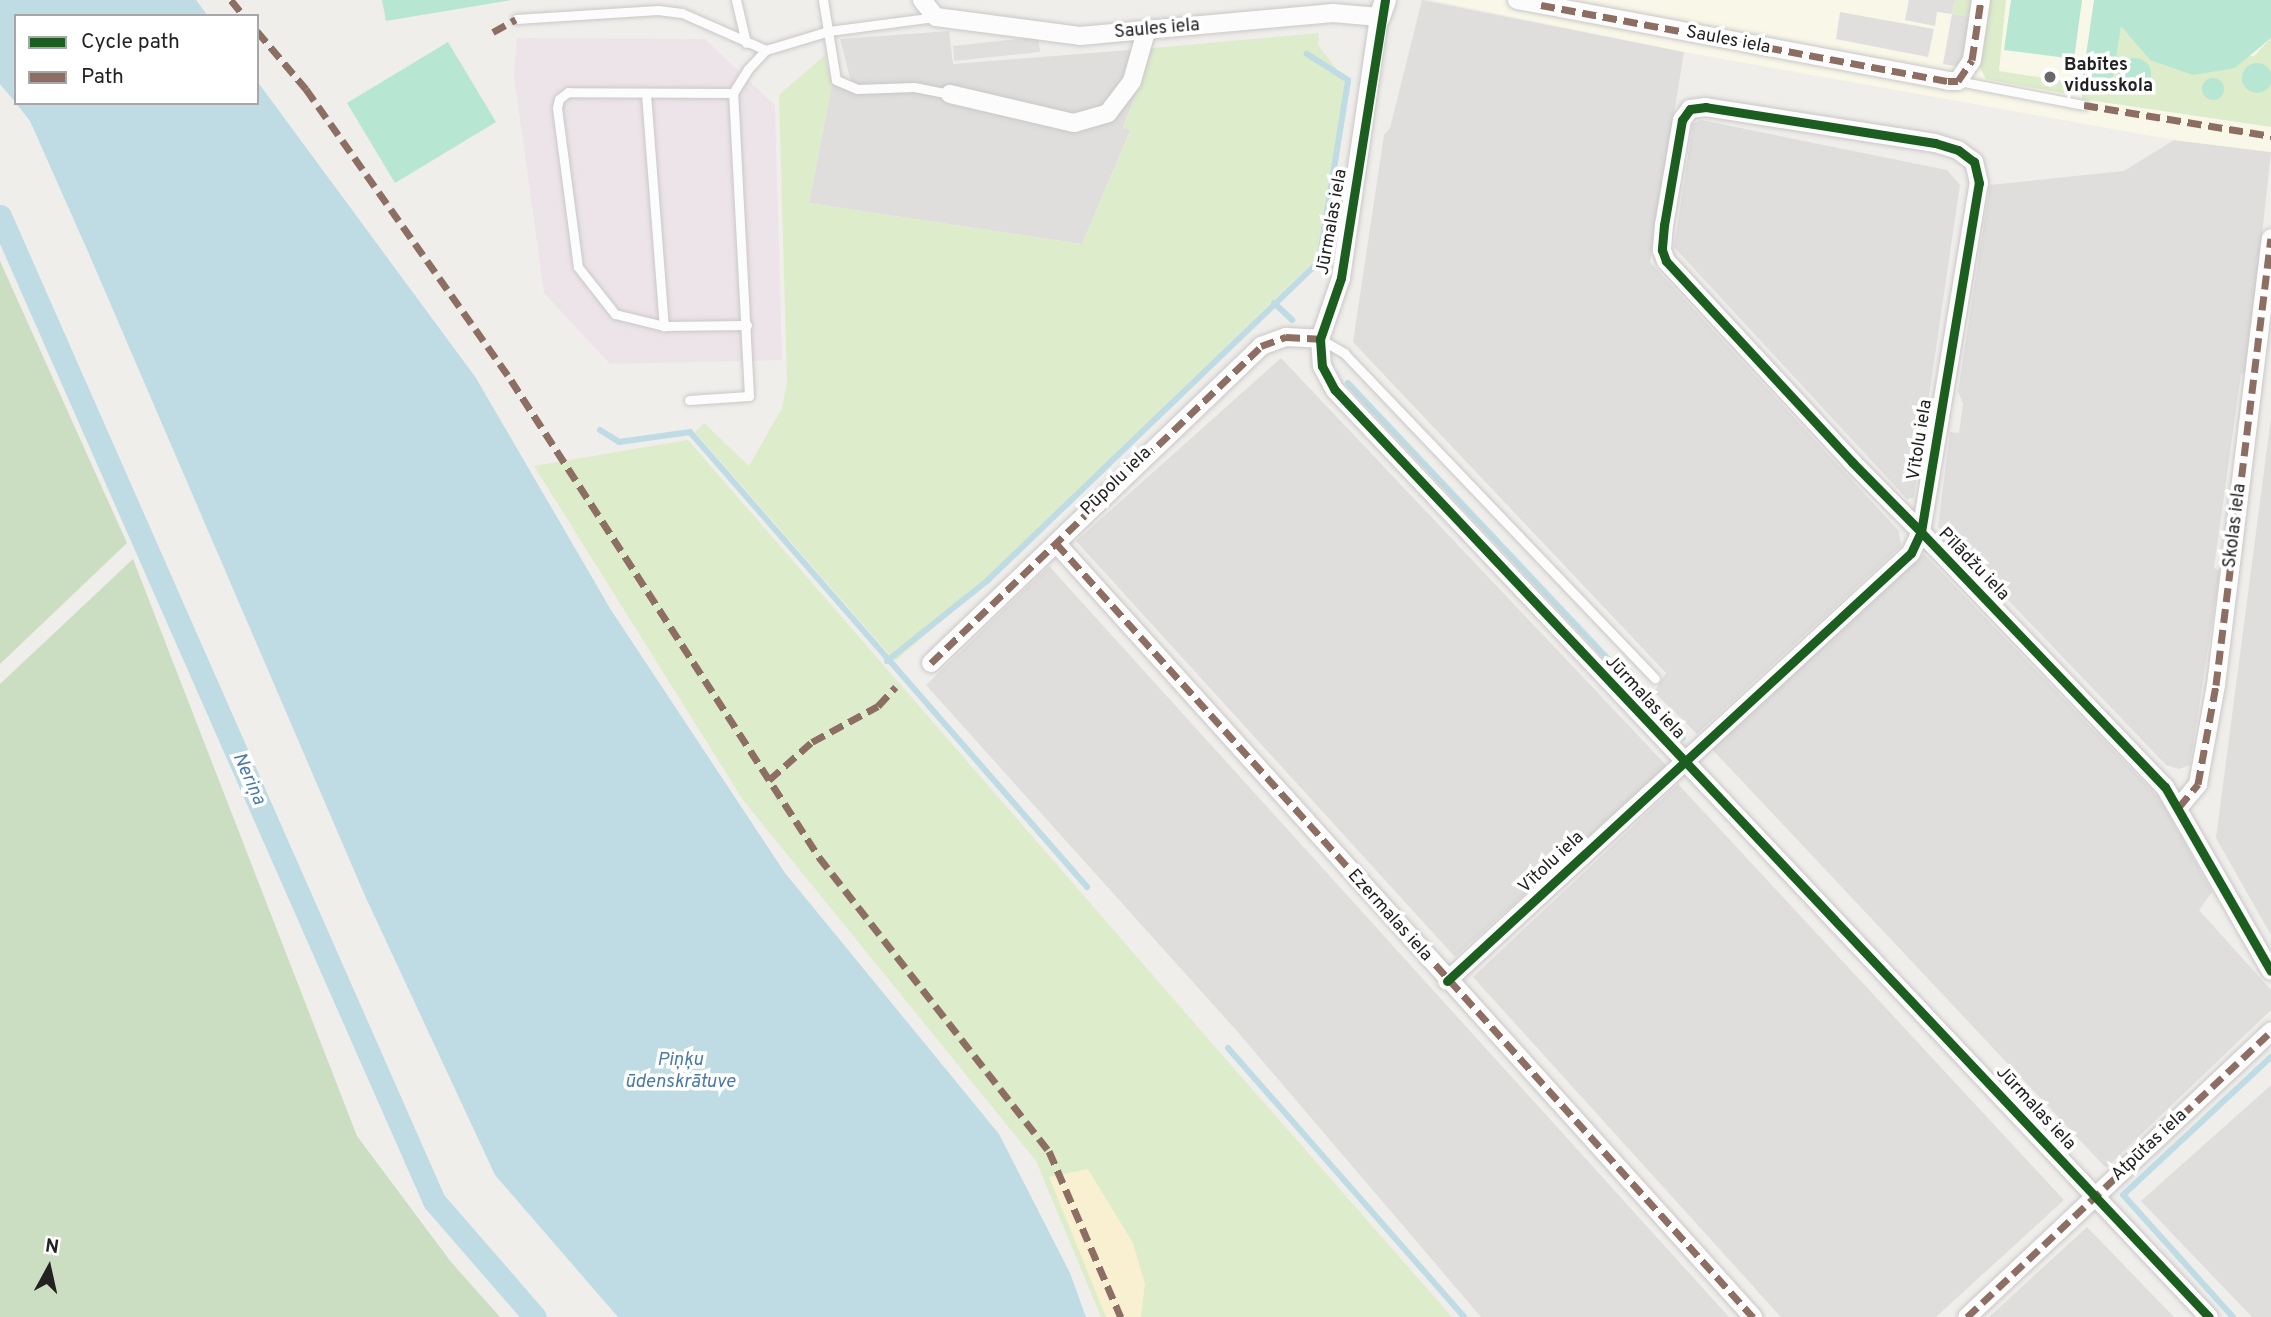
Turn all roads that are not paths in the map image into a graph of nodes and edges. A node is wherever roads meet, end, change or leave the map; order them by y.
1 (736, 0) edge
2 (823, 0) edge
3 (922, 0) edge
4 (1517, 0) edge
5 (1981, 0) edge
6 (1382, 8) edge
7 (936, 17) junction
8 (516, 19) dead end
9 (829, 31) junction
10 (1146, 33) junction
11 (746, 43) junction
12 (766, 50) junction
13 (1958, 81) junction
14 (733, 93) junction
15 (646, 94) junction
16 (950, 94) joint
17 (2084, 106) dead end
18 (1690, 109) joint
19 (2271, 237) edge
20 (747, 325) junction
21 (664, 326) junction
22 (1320, 339) junction
23 (689, 400) dead end
24 (1921, 532) junction
25 (1056, 543) junction
26 (931, 663) dead end
27 (1656, 678) dead end
28 (1684, 763) junction
29 (2179, 807) junction
30 (2271, 971) edge
31 (1447, 981) junction
32 (2271, 1032) edge
33 (2095, 1197) junction
34 (1753, 1317) edge
35 (1967, 1317) edge
36 (2209, 1317) edge

1 - 11 lane
2 - 9 lane
3 - 7 street
4 - 13 street, Saules iela
5 - 13 street
6 - 10 street, Saules iela
6 - 22 street, Jūrmalas iela
7 - 9 lane
7 - 10 street, Saules iela
8 - 11 lane
9 - 12 lane
9 - 16 lane
10 - 16 street
11 - 12 lane
12 - 14 lane
13 - 17 lane
14 - 15 lane
14 - 20 lane
15 - 21 lane
15 - 21 lane
18 - 24 street, Pīlādžu iela
18 - 24 street, Vītolu iela
19 - 29 street, Skolas iela
20 - 21 lane
20 - 23 lane
22 - 25 street, Pūpolu iela
22 - 27 lane
22 - 28 street, Jūrmalas iela
24 - 28 street, Vītolu iela
24 - 29 street, Pīlādžu iela
25 - 26 street, Pūpolu iela
25 - 31 street, Ezermalas iela
28 - 31 street, Vītolu iela
28 - 33 street, Jūrmalas iela
29 - 30 street, Pīlādžu iela
31 - 34 street, Ezermalas iela
32 - 33 street, Atpūtas iela
33 - 35 street, Atpūtas iela
33 - 36 street, Jūrmalas iela

